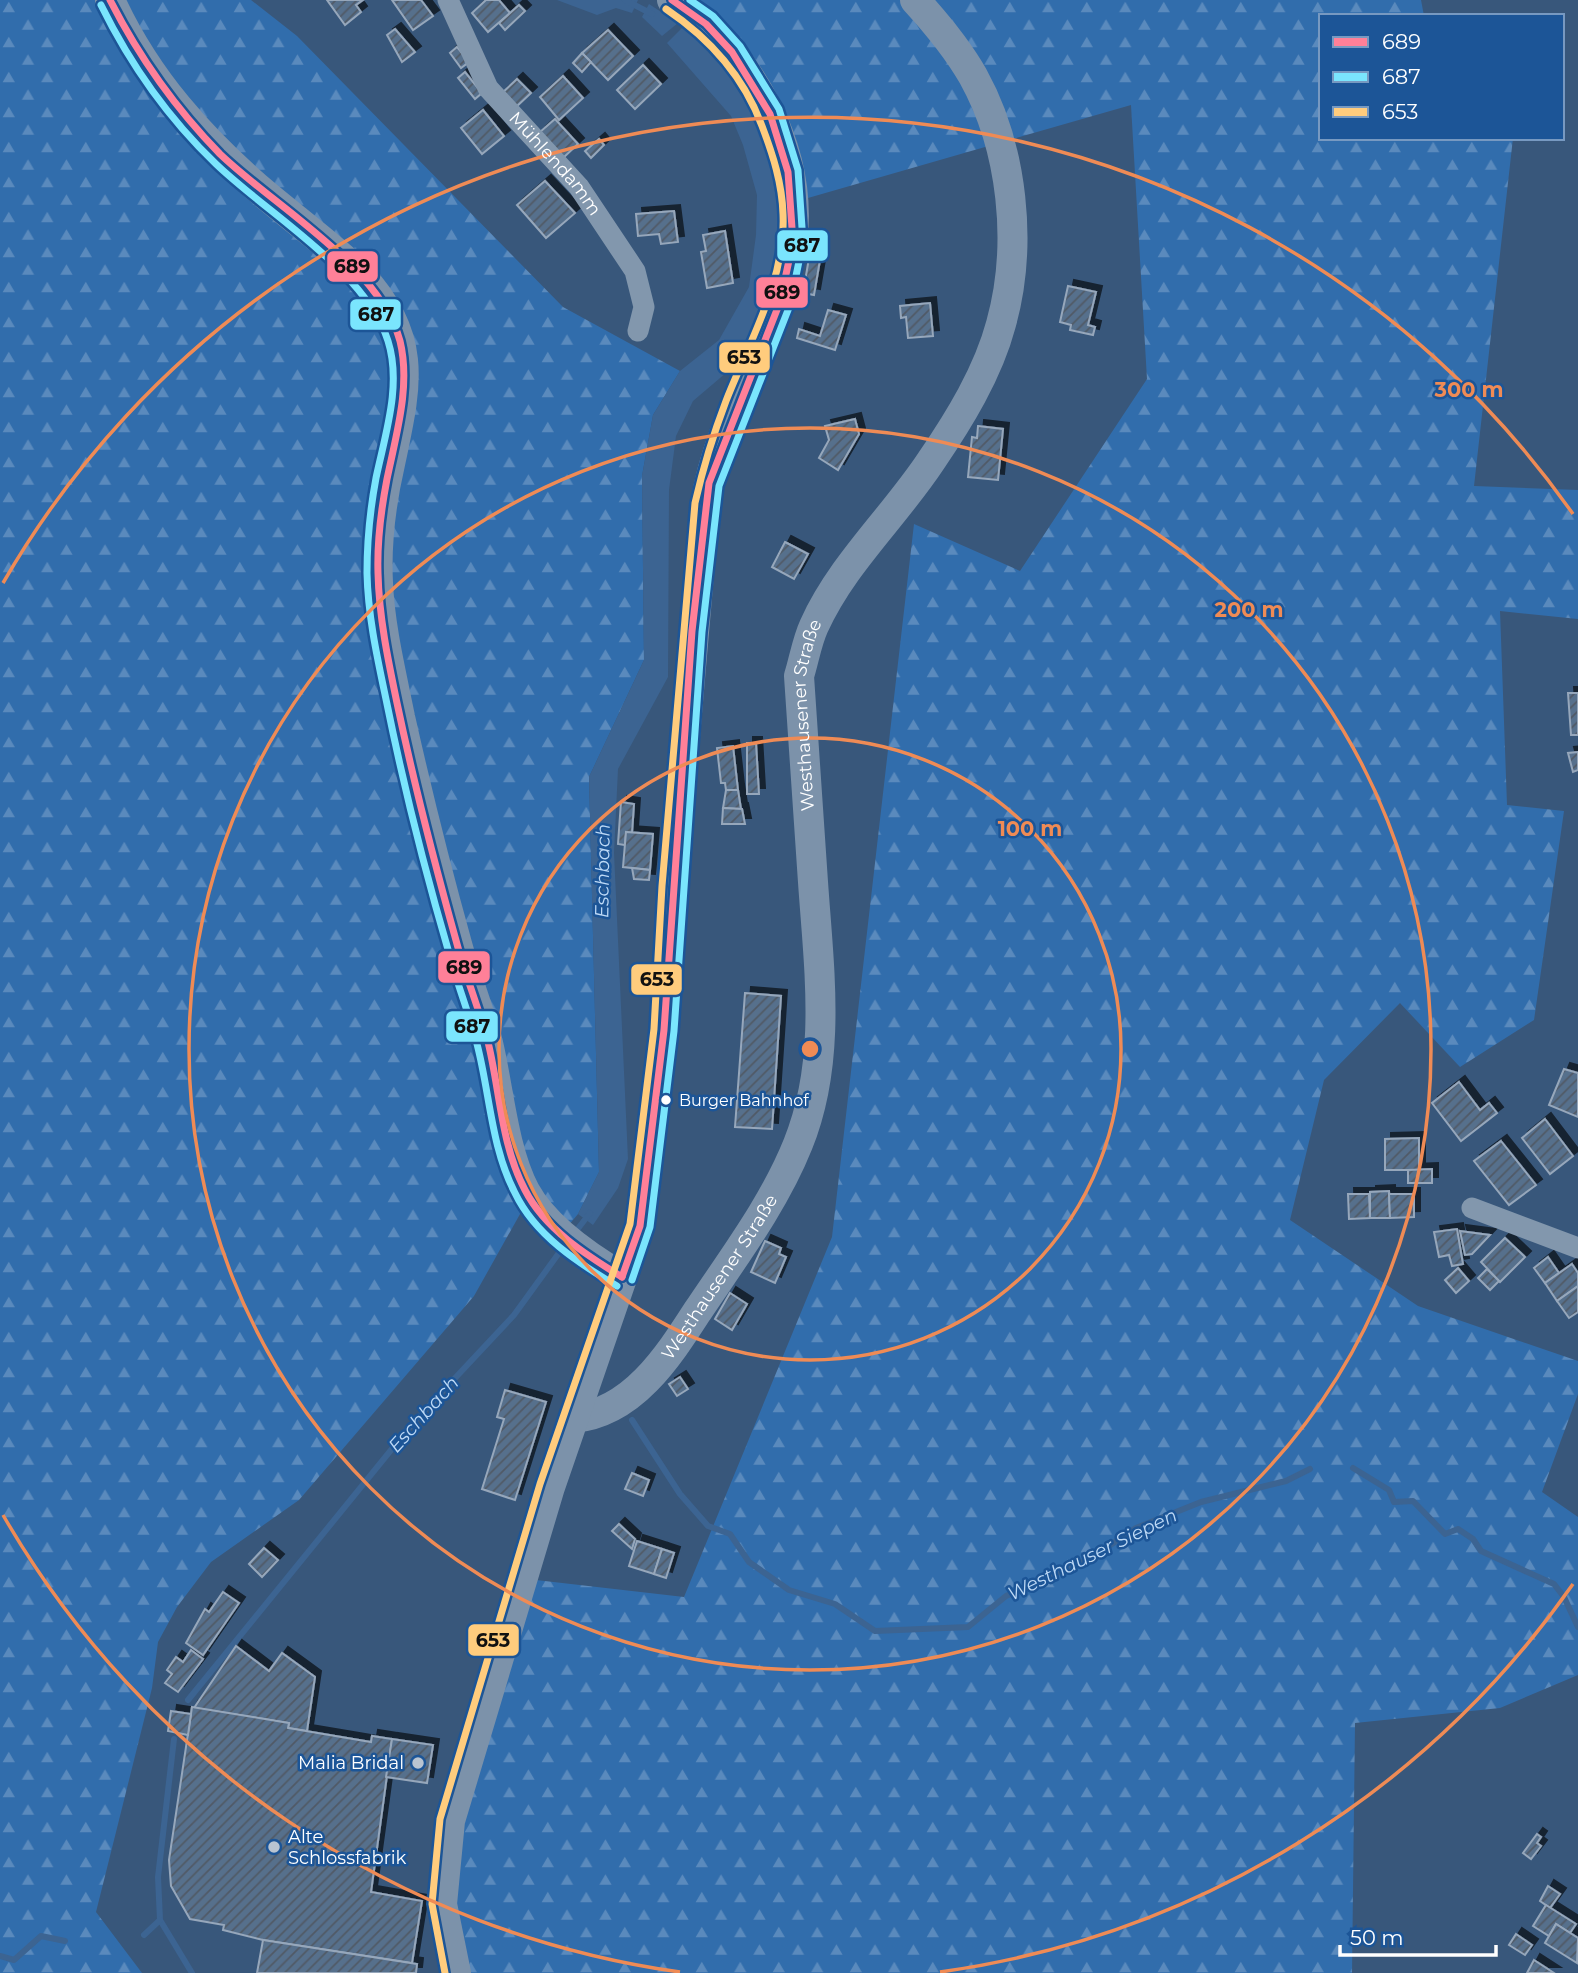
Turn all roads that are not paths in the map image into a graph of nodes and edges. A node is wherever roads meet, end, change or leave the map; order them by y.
1 (110, 0) edge
2 (448, 0) edge
3 (672, 0) edge
4 (915, 0) edge
5 (638, 331) dead end
6 (1472, 1208) dead end
7 (1578, 1248) edge
8 (622, 1277) junction
9 (573, 1418) junction
10 (456, 1973) edge

1 - 8 main road
2 - 5 street, Mühlendamm
3 - 8 main road
4 - 9 main road, Westhausener Straße
6 - 7 street
8 - 9 main road
9 - 10 main road

